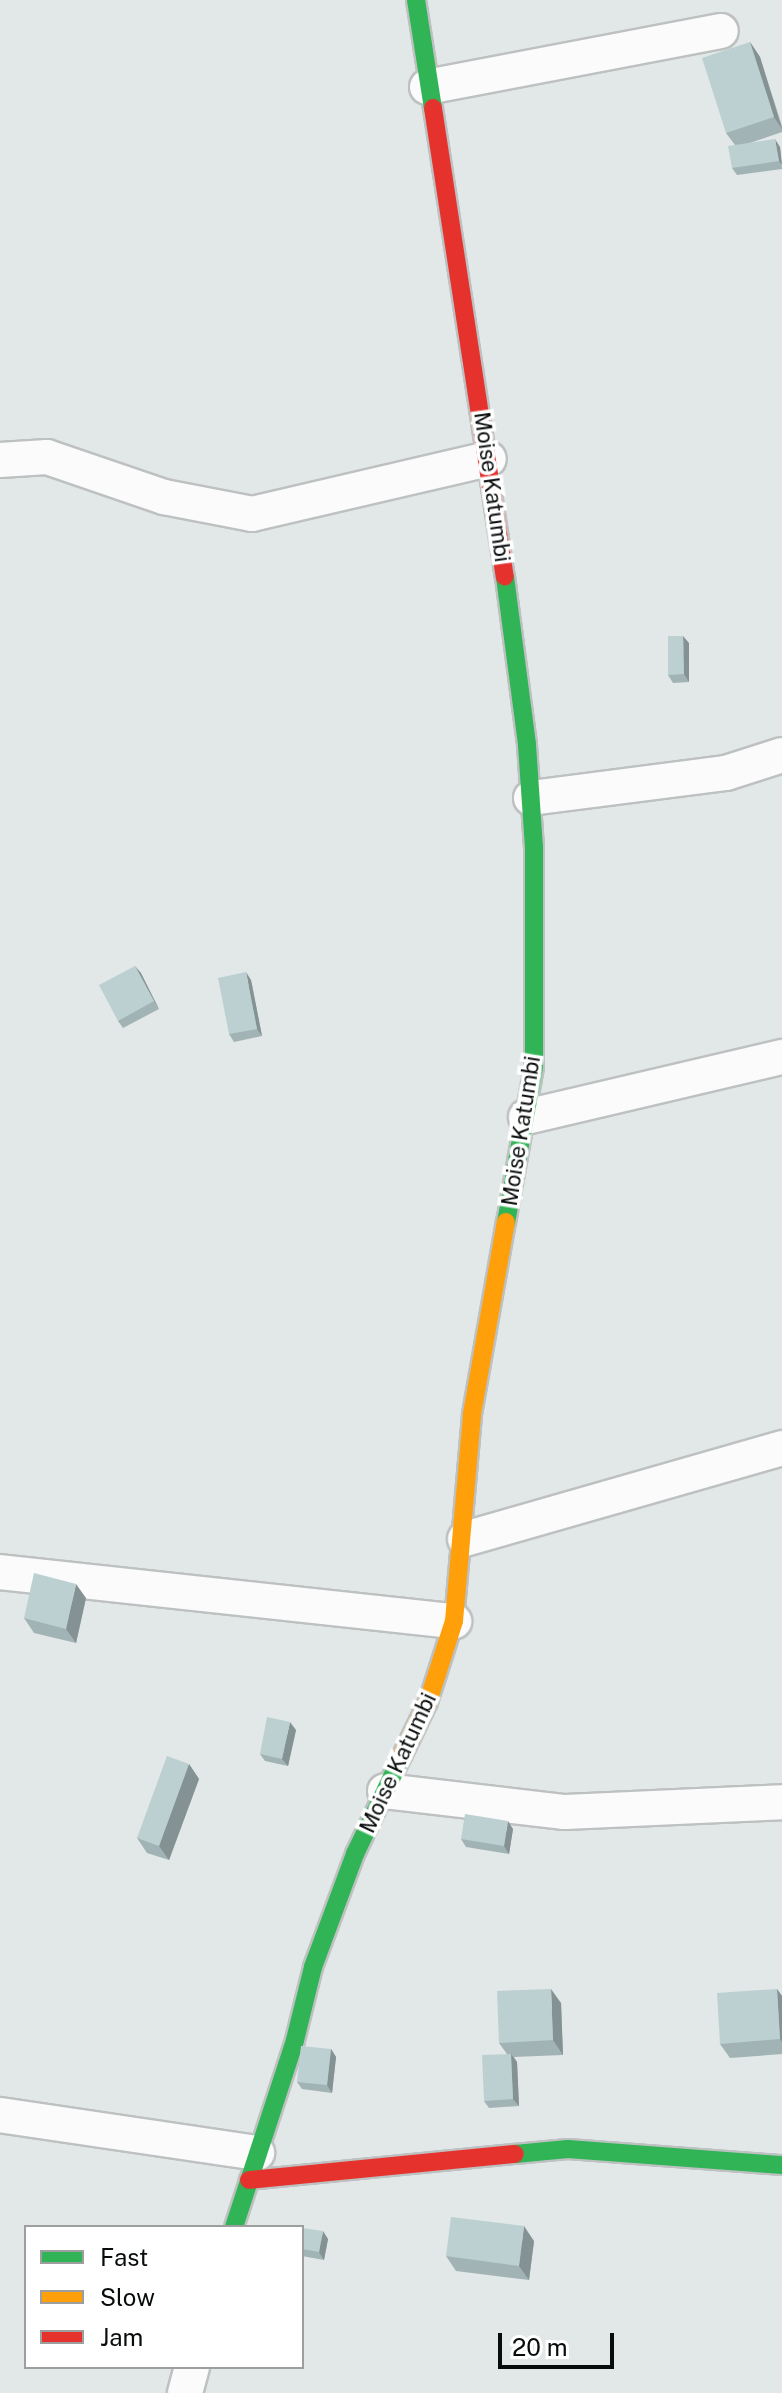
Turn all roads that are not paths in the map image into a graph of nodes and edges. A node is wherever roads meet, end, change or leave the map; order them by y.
1 (416, 0) edge
2 (721, 31) dead end
3 (427, 87) junction
4 (489, 459) junction
5 (0, 460) edge
6 (782, 755) edge
7 (531, 798) junction
8 (782, 1057) edge
9 (526, 1117) junction
10 (782, 1448) edge
11 (465, 1539) junction
12 (0, 1572) edge
13 (454, 1621) junction
14 (385, 1791) junction
15 (782, 1802) edge
16 (0, 2115) edge
17 (782, 2165) edge
18 (253, 2166) junction
19 (235, 2225) edge
20 (191, 2369) edge
21 (185, 2393) edge

1 - 3 street, Moise Katumbi
2 - 3 street
3 - 4 street, Moise Katumbi
4 - 5 street
4 - 7 street, Moise Katumbi
6 - 7 street
7 - 9 street, Moise Katumbi
8 - 9 street
9 - 11 street, Moise Katumbi
10 - 11 street
11 - 13 street, Moise Katumbi
12 - 13 street
13 - 14 street, Moise Katumbi
14 - 15 street
14 - 18 street, Moise Katumbi
16 - 18 street
17 - 18 street
18 - 19 street, Moise Katumbi
20 - 21 street

